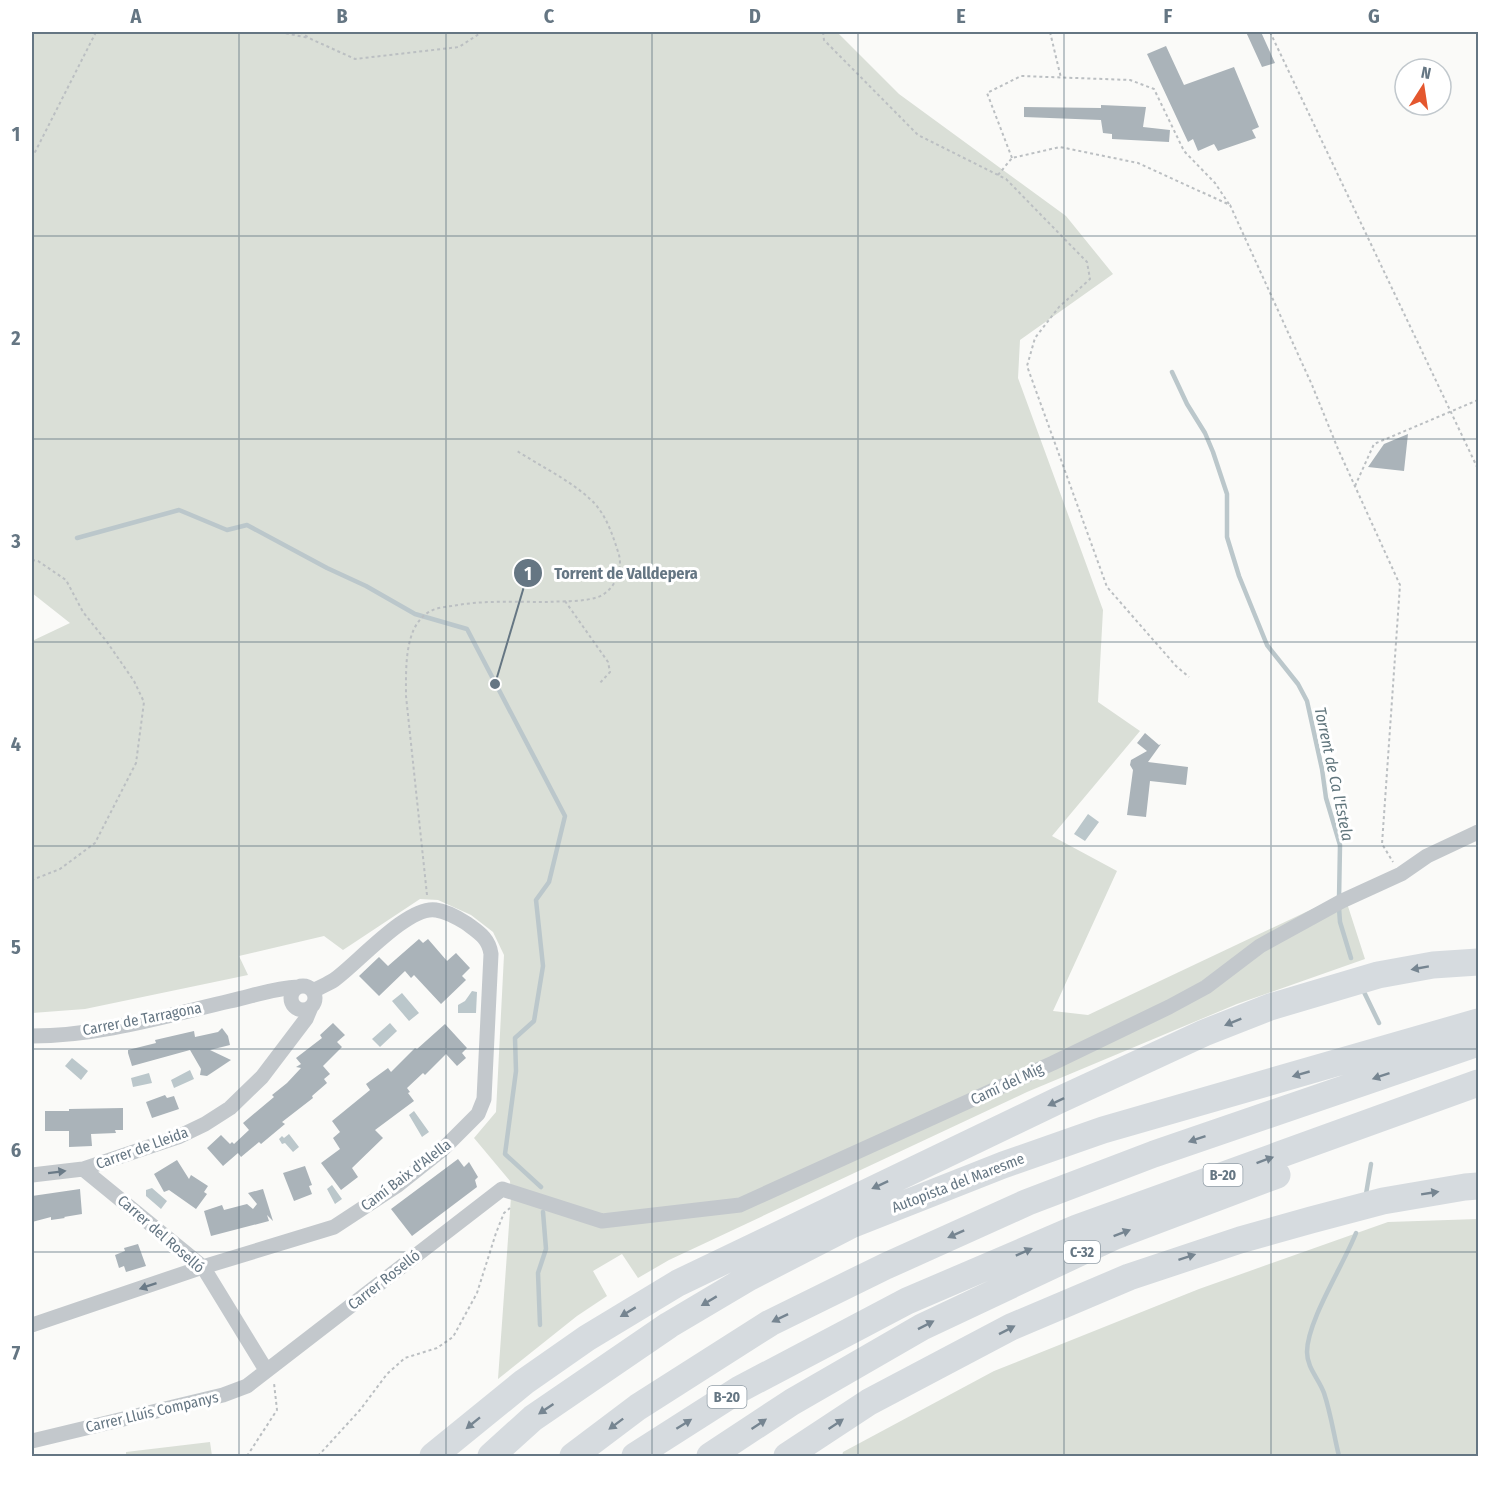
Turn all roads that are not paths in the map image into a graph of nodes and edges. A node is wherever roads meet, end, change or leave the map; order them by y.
1 (1479, 832) edge
2 (1479, 962) edge
3 (313, 991) joint
4 (299, 1001) junction
5 (1479, 1023) edge
6 (32, 1036) edge
7 (1479, 1043) edge
8 (1479, 1083) edge
9 (1479, 1100) edge
10 (83, 1169) junction
11 (32, 1175) edge
12 (1479, 1186) edge
13 (502, 1189) joint
14 (891, 1208) junction
15 (735, 1254) junction
16 (204, 1267) junction
17 (32, 1325) edge
18 (269, 1368) junction
19 (32, 1441) edge
20 (433, 1456) edge
21 (491, 1456) edge
22 (573, 1456) edge
23 (635, 1456) edge
24 (710, 1456) edge
25 (787, 1456) edge

1 - 13 street, Camí del Mig
2 -> 15 highway
3 - 4 street, Carrer de Lleida
3 - 16 street, Camí Baix d'Alella
4 - 6 street, Carrer de Tarragona
4 - 10 street, Carrer de Lleida
5 -> 14 highway, Autopista del Maresme
7 -> 22 highway, B-20
23 -> 8 highway, B-20
24 -> 9 highway, C-32
11 -> 10 street, Carrer de Lleida
10 - 16 street, Carrer del Roselló
25 -> 12 highway
13 - 18 street, Carrer Roselló
14 - 15 highway
14 -> 21 highway, Autopista del Maresme
15 -> 20 highway
16 -> 17 street, Camí Baix d'Alella
16 - 18 street, Carrer del Roselló
18 - 19 street, Carrer Lluís Companys

